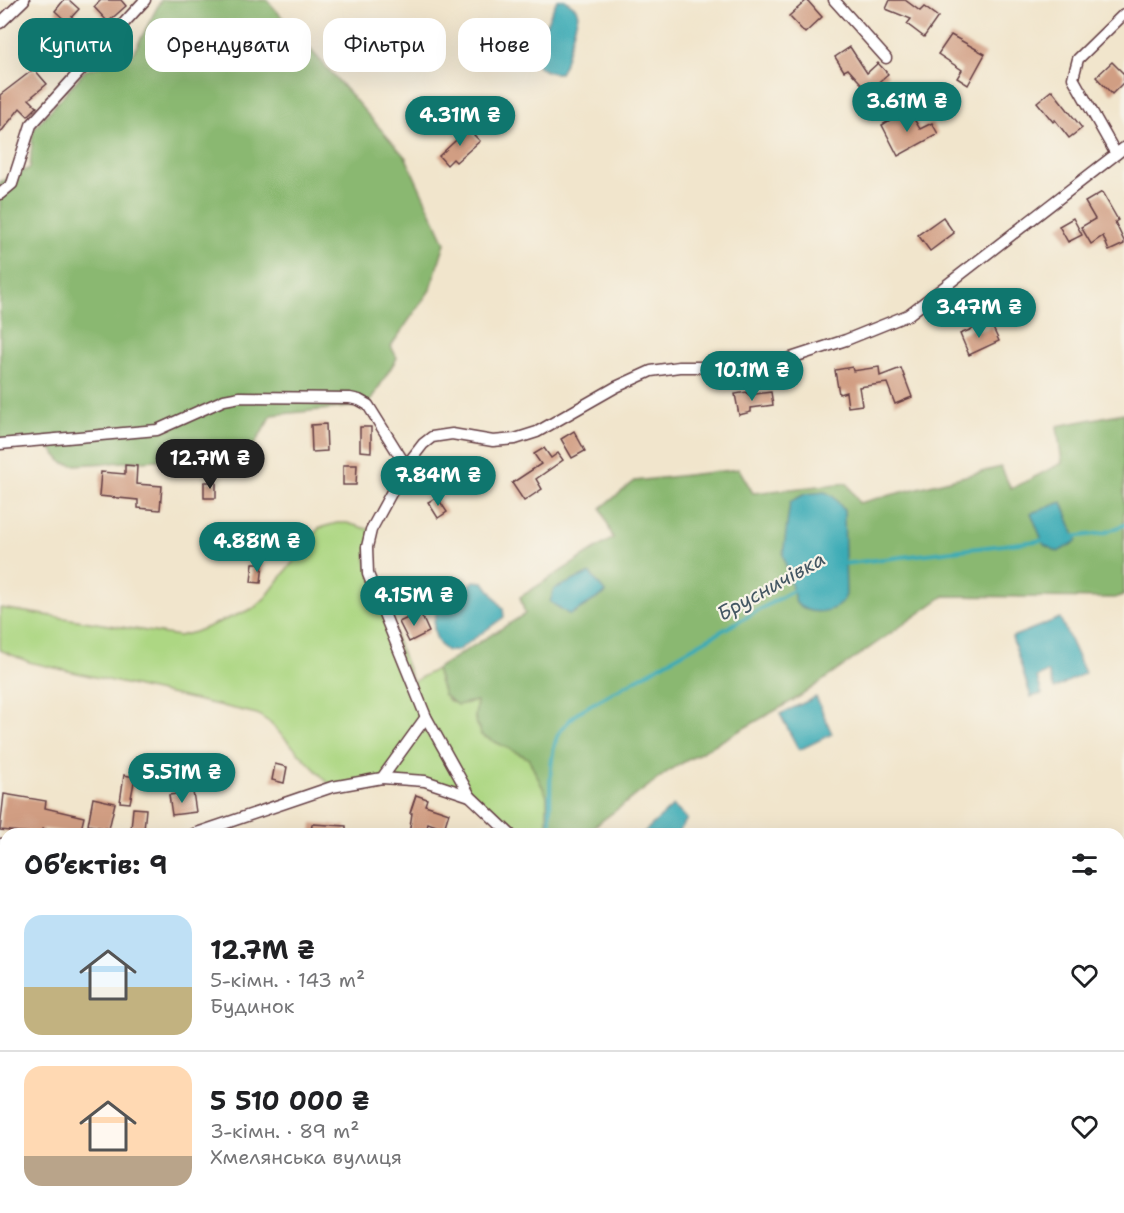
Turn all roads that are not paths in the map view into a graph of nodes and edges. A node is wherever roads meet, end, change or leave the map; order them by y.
1 (24, 0) edge
2 (144, 0) edge
3 (834, 0) edge
4 (1124, 14) edge
5 (0, 23) edge
6 (886, 58) dead end
7 (1120, 151) edge
8 (0, 194) edge
9 (0, 444) edge
10 (406, 466) junction
11 (426, 717) junction
12 (382, 778) junction
13 (470, 796) junction
14 (212, 828) edge
15 (504, 828) edge

1 - 5 street
2 - 8 street
3 - 6 street
4 - 7 street
7 - 10 street
9 - 10 street
10 - 11 street
11 - 12 street
11 - 13 street
12 - 13 street
12 - 14 street
13 - 15 street

